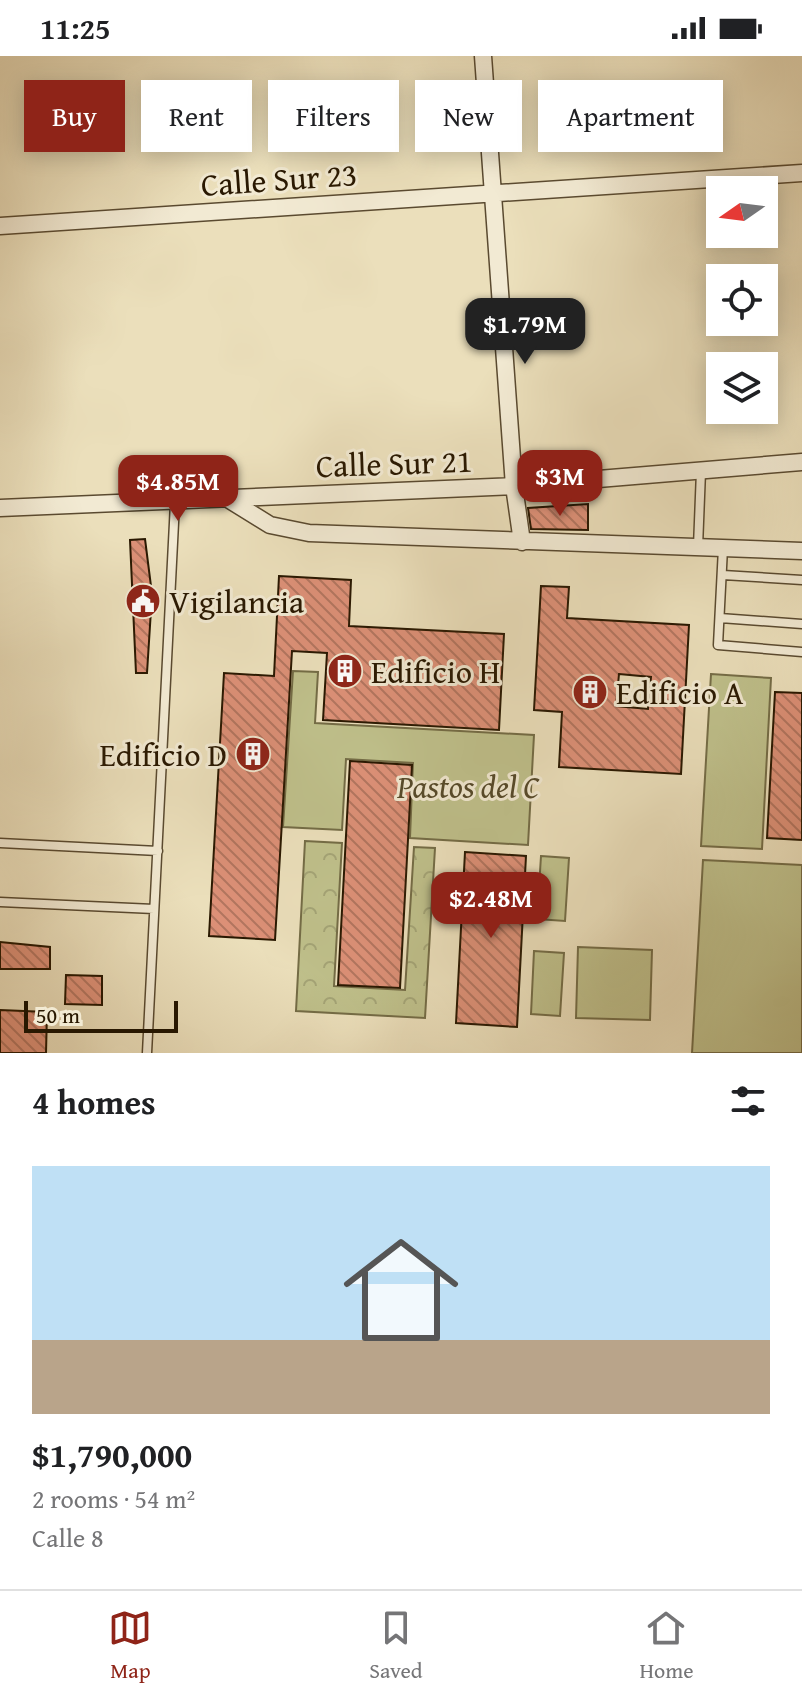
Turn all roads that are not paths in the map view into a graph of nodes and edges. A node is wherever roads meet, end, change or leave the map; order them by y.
1 (483, 56) edge
2 (802, 173) edge
3 (493, 194) junction
4 (0, 226) edge
5 (802, 462) edge
6 (701, 470) junction
7 (514, 486) junction
8 (228, 499) junction
9 (175, 503) junction
10 (0, 508) edge
11 (522, 542) junction
12 (698, 547) junction
13 (723, 548) junction
14 (802, 551) edge
15 (723, 575) junction
16 (802, 580) edge
17 (720, 618) junction
18 (802, 624) edge
19 (802, 652) edge
20 (0, 843) edge
21 (158, 851) junction
22 (0, 902) edge
23 (154, 909) junction
24 (147, 1053) edge

1 - 3 street
2 - 3 street, Calle Sur 23
3 - 4 street, Calle Sur 23
3 - 7 street
5 - 6 street, Calle Sur 21
6 - 7 street, Calle Sur 21
6 - 12 lane
7 - 8 street, Calle Sur 21
7 - 11 street
8 - 9 street, Calle Sur 21
8 - 11 street
9 - 10 street, Calle Sur 21
9 - 21 lane
11 - 12 street
12 - 13 street
13 - 14 street
13 - 15 lane
15 - 16 lane
15 - 17 lane
17 - 18 lane
17 - 19 lane
20 - 21 lane
21 - 23 lane
22 - 23 lane
23 - 24 lane

